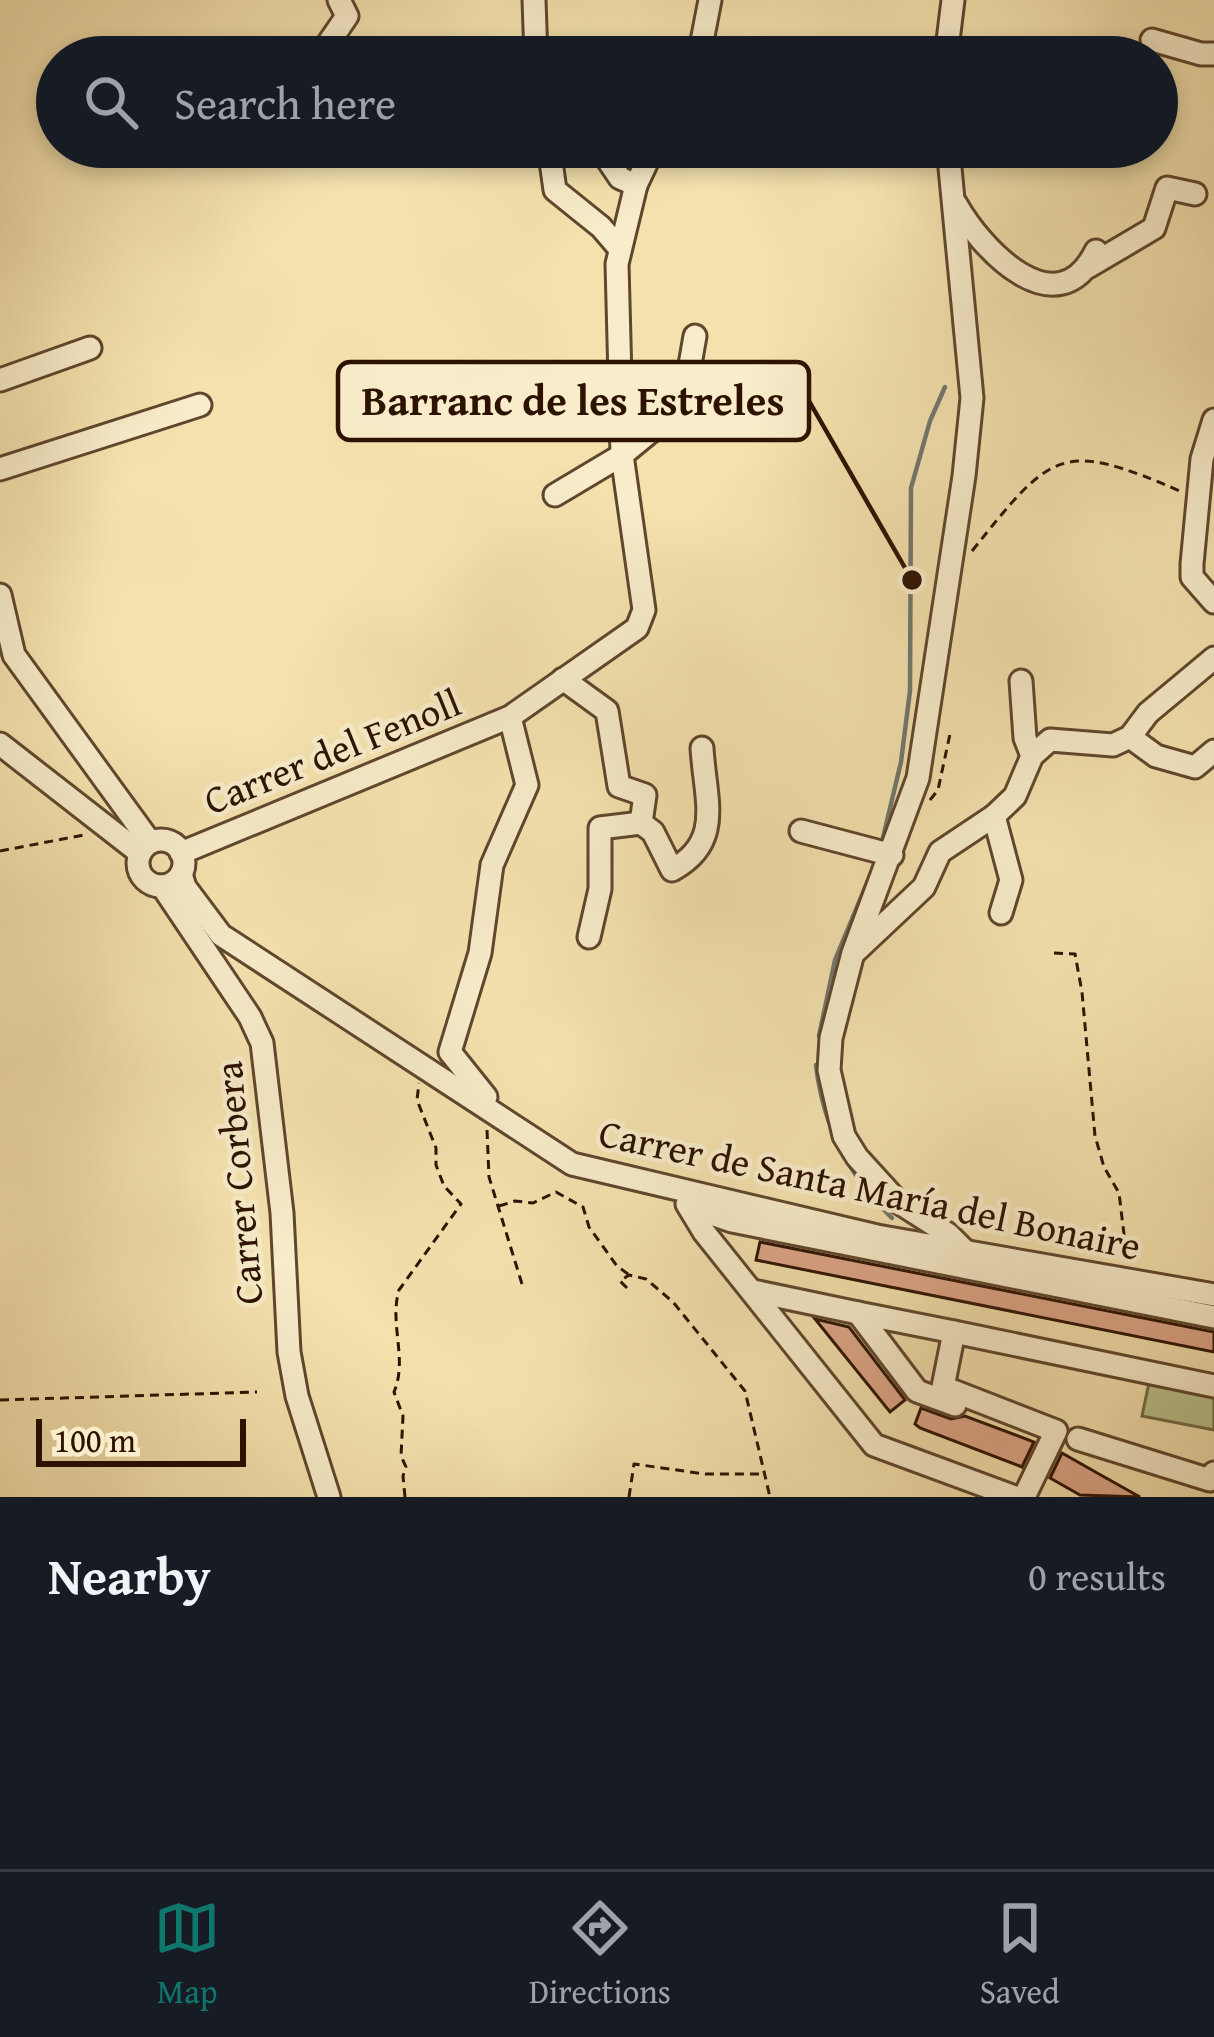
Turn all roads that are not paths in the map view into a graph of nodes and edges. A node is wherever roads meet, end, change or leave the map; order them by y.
1 (340, 0) edge
2 (534, 0) edge
3 (710, 0) edge
4 (953, 0) edge
5 (333, 36) edge
6 (535, 36) edge
7 (703, 36) edge
8 (949, 36) edge
9 (1178, 47) edge
10 (1214, 54) edge
11 (552, 168) edge
12 (613, 168) edge
13 (644, 168) edge
14 (950, 168) edge
15 (636, 185) junction
16 (1195, 194) dead end
17 (953, 198) junction
18 (619, 248) junction
19 (695, 336) dead end
20 (90, 348) dead end
21 (0, 380) edge
22 (200, 405) dead end
23 (1214, 421) edge
24 (622, 454) junction
25 (0, 469) edge
26 (555, 494) dead end
27 (0, 595) edge
28 (1214, 602) edge
29 (1214, 658) edge
30 (563, 679) junction
31 (1021, 681) dead end
32 (510, 717) junction
33 (1130, 737) junction
34 (0, 744) edge
35 (702, 748) dead end
36 (1214, 751) edge
37 (1032, 756) junction
38 (994, 816) junction
39 (641, 823) junction
40 (802, 831) dead end
41 (145, 848) junction
42 (892, 855) junction
43 (175, 871) junction
44 (1001, 913) dead end
45 (589, 937) dead end
46 (853, 953) junction
47 (504, 1119) junction
48 (684, 1199) junction
49 (907, 1211) junction
50 (736, 1213) junction
51 (877, 1236) junction
52 (916, 1242) junction
53 (963, 1249) junction
54 (718, 1251) junction
55 (753, 1291) junction
56 (1214, 1294) edge
57 (857, 1313) junction
58 (1214, 1317) edge
59 (954, 1332) junction
60 (1214, 1386) edge
61 (1052, 1439) junction
62 (1078, 1439) dead end
63 (1214, 1473) edge
64 (329, 1497) edge
65 (1020, 1497) edge

1 - 5 street
2 - 6 street
3 - 7 street
4 - 8 street
9 - 10 street
11 - 18 street
12 - 15 street
13 - 15 street, Carrer del Fenoll
14 - 17 street
15 - 18 street, Carrer del Fenoll
16 - 17 street
17 - 42 street
18 - 24 street, Carrer del Fenoll
19 - 24 street
20 - 21 street
22 - 25 street
23 - 28 street
24 - 26 street
24 - 30 street, Carrer del Fenoll
27 - 41 street
29 - 33 street
30 - 32 street, Carrer del Fenoll
30 - 39 street
31 - 37 street
32 - 43 street, Carrer del Fenoll
32 - 47 street
33 - 36 street
33 - 37 street
34 - 41 street
35 - 39 street
37 - 38 street
38 - 44 street
38 - 46 street
39 - 45 street
40 - 42 street
41 - 43 street
41 - 43 street
42 - 46 street
43 - 47 street, Carrer de Santa María del Bonaire
43 - 64 street, Carrer Corbera
46 - 49 street
47 - 48 street, Carrer de Santa María del Bonaire
48 - 50 street, Carrer de Santa María del Bonaire
48 - 54 street
49 - 51 street
49 - 52 street
49 - 53 street
50 - 51 street, Carrer de Santa María del Bonaire
50 - 54 street
50 - 58 street
51 - 52 street, Carrer de Santa María del Bonaire
52 - 53 street, Carrer de Santa María del Bonaire
53 - 56 street, Carrer de Santa María del Bonaire
54 - 55 street
55 - 57 street
55 - 65 street
57 - 59 street
57 - 61 street
59 - 60 street
59 - 61 street
61 - 65 street
62 - 63 street

